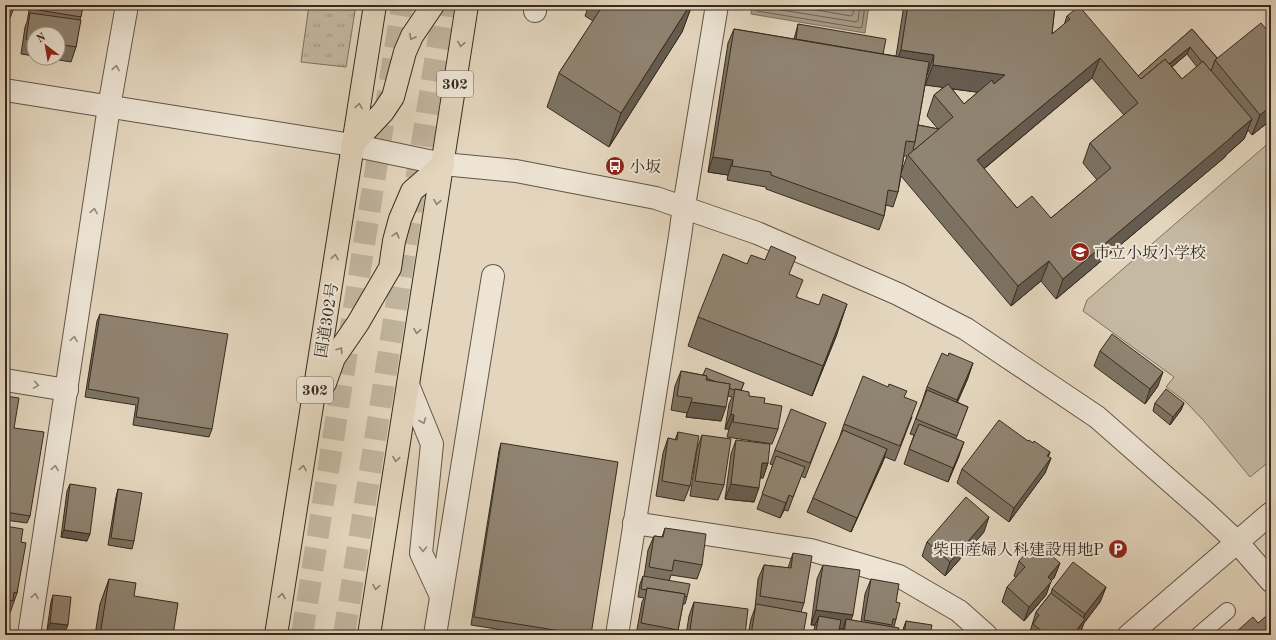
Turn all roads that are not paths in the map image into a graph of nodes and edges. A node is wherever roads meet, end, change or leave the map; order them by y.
1 (127, 5) edge
2 (375, 5) edge
3 (434, 5) edge
4 (467, 5) edge
5 (717, 5) edge
6 (5, 90) edge
7 (109, 107) junction
8 (352, 144) junction
9 (443, 164) junction
10 (684, 206) junction
11 (493, 276) dead end
12 (5, 380) edge
13 (408, 385) junction
14 (67, 390) junction
15 (310, 425) junction
16 (1271, 512) edge
17 (634, 523) junction
18 (1237, 542) junction
19 (1271, 581) edge
20 (441, 596) junction
21 (1227, 611) dead end
22 (29, 635) edge
23 (276, 635) edge
24 (369, 635) edge
25 (435, 635) edge
26 (617, 635) edge
27 (986, 635) edge
28 (1130, 635) edge
29 (1199, 635) edge

7 -> 1 street
8 -> 2 highway, 国道302号 / 302
3 -> 8 highway
4 -> 9 highway, 302
5 - 10 street
6 - 7 street
7 - 8 street
14 -> 7 street
8 - 9 street
15 -> 8 highway, 国道302号 / 302
9 - 10 street
9 -> 13 highway, 302
15 -> 9 highway
10 - 17 street
10 - 18 street
11 - 20 street
12 -> 14 street
13 -> 20 street
13 -> 24 highway, 302
22 -> 14 street
23 -> 15 highway, 国道302号 / 302
16 - 18 street
17 - 26 street
17 - 27 street
18 - 19 street
18 - 28 street
20 - 25 street
21 - 29 lane

